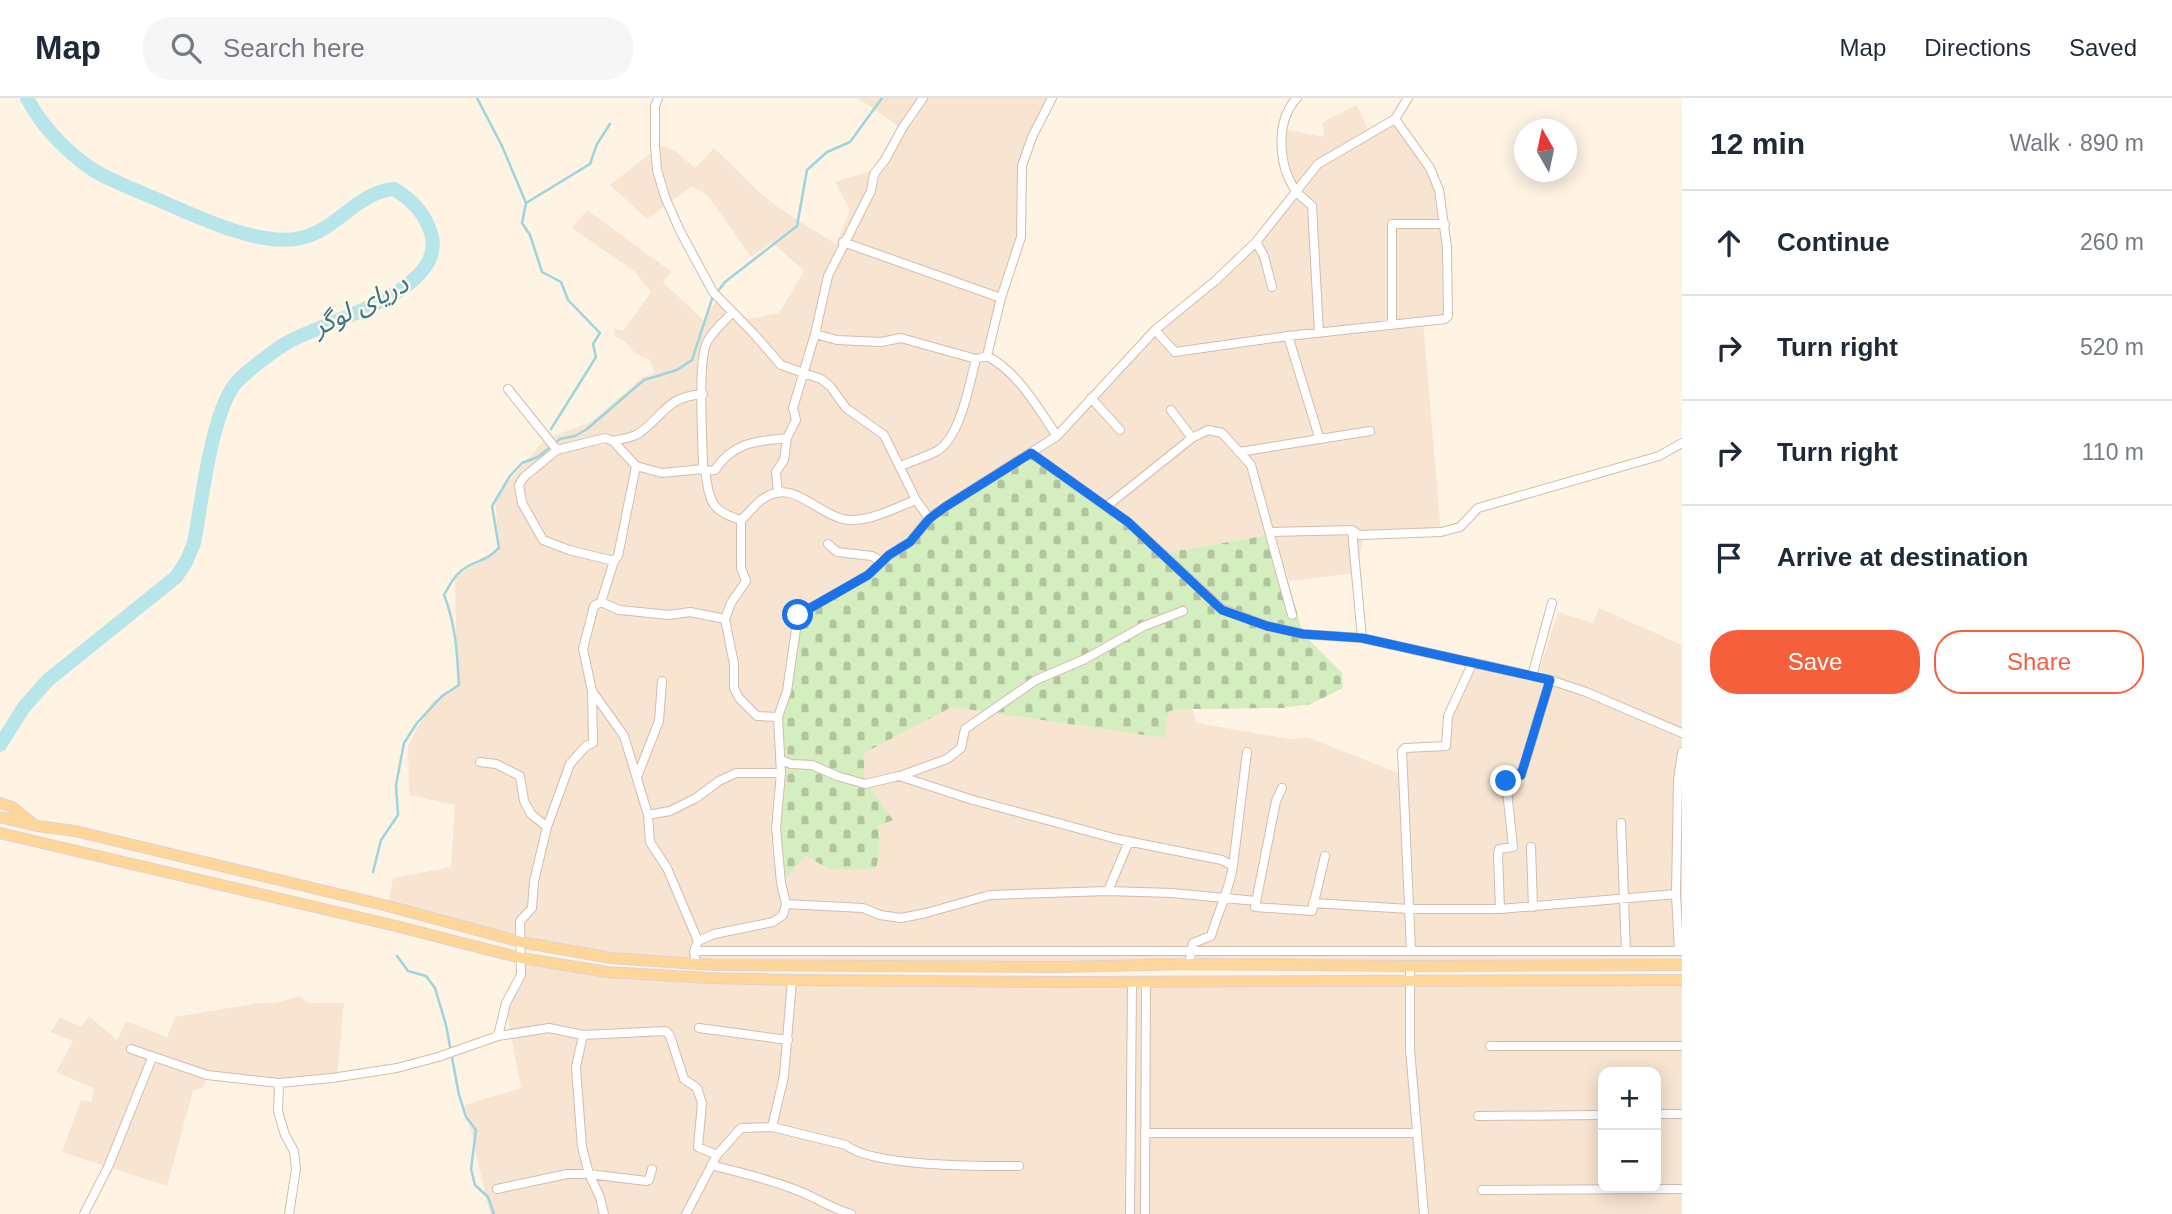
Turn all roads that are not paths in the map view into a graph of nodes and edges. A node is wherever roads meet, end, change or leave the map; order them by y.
1 (658, 98) edge
2 (923, 98) edge
3 (1052, 98) edge
4 (1297, 98) edge
5 (1408, 98) edge
6 (1395, 120) junction
7 (1296, 191) junction
8 (1445, 224) junction
9 (1256, 242) junction
10 (843, 243) junction
11 (1272, 287) dead end
12 (1001, 298) junction
13 (732, 313) junction
14 (1392, 323) junction
15 (1155, 330) junction
16 (1319, 333) junction
17 (815, 334) junction
18 (1288, 336) junction
19 (987, 356) junction
20 (976, 359) junction
21 (803, 373) junction
22 (508, 389) dead end
23 (703, 394) junction
24 (1091, 398) junction
25 (1171, 410) dead end
26 (1120, 430) dead end
27 (1370, 431) dead end
28 (1057, 436) junction
29 (788, 438) junction
30 (1192, 438) junction
31 (1319, 438) junction
32 (614, 441) junction
33 (1682, 443) edge
34 (554, 446) junction
35 (1239, 452) junction
36 (1031, 453) junction
37 (636, 466) junction
38 (901, 466) junction
39 (704, 470) junction
40 (778, 492) junction
41 (916, 500) junction
42 (1107, 506) junction
43 (929, 519) junction
44 (741, 520) junction
45 (1352, 530) junction
46 (1270, 532) junction
47 (828, 544) dead end
48 (614, 561) junction
49 (882, 562) junction
50 (601, 602) junction
51 (1552, 603) dead end
52 (1183, 611) dead end
53 (1292, 615) dead end
54 (725, 619) junction
55 (1362, 638) junction
56 (1473, 662) junction
57 (1532, 676) junction
58 (1550, 680) junction
59 (662, 681) dead end
60 (592, 691) junction
61 (778, 717) junction
62 (1682, 733) edge
63 (1247, 752) dead end
64 (1682, 752) edge
65 (781, 760) junction
66 (480, 762) dead end
67 (781, 774) junction
68 (899, 776) junction
69 (637, 777) junction
70 (1282, 788) dead end
71 (0, 803) edge
72 (649, 815) junction
73 (0, 817) edge
74 (1621, 823) dead end
75 (37, 826) junction
76 (547, 827) junction
77 (0, 833) edge
78 (1129, 841) junction
79 (1531, 847) dead end
80 (1325, 856) dead end
81 (1233, 866) junction
82 (1108, 891) junction
83 (1676, 894) junction
84 (1226, 897) junction
85 (1622, 899) junction
86 (1256, 901) junction
87 (1313, 903) junction
88 (786, 904) junction
89 (1533, 906) junction
90 (1409, 909) junction
91 (1500, 909) junction
92 (698, 941) junction
93 (521, 942) junction
94 (1192, 950) junction
95 (1411, 950) junction
96 (1626, 950) junction
97 (694, 951) junction
98 (1681, 951) edge
99 (521, 958) junction
100 (1189, 964) junction
101 (696, 965) junction
102 (1682, 965) edge
103 (1410, 966) junction
104 (792, 980) junction
105 (1682, 980) edge
106 (1410, 981) junction
107 (1132, 982) junction
108 (1146, 982) junction
109 (699, 1028) dead end
110 (583, 1035) junction
111 (498, 1036) junction
112 (788, 1040) junction
113 (1489, 1046) dead end
114 (1682, 1046) edge
115 (131, 1049) dead end
116 (152, 1058) junction
117 (279, 1083) junction
118 (1661, 1114) edge
119 (1682, 1114) edge
120 (1598, 1115) edge
121 (1478, 1116) dead end
122 (772, 1127) junction
123 (1145, 1133) junction
124 (1416, 1133) junction
125 (717, 1155) junction
126 (711, 1165) junction
127 (1019, 1166) dead end
128 (652, 1169) dead end
129 (589, 1174) junction
130 (497, 1189) dead end
131 (1682, 1189) edge
132 (1482, 1190) dead end
133 (84, 1214) edge
134 (289, 1214) edge
135 (604, 1214) edge
136 (686, 1214) edge
137 (851, 1214) edge
138 (1130, 1214) edge
139 (1145, 1214) edge
140 (1424, 1214) edge

1 - 13 street
2 - 10 street
3 - 12 street
4 - 7 street
5 - 6 street
6 - 7 street
6 - 8 street
7 - 9 street
7 - 16 street
8 - 14 street
8 - 14 street
9 - 11 street
9 - 15 street
10 - 12 street
10 - 17 street
12 - 19 street
13 - 21 street
13 - 23 street
14 - 16 street
15 - 18 street
15 - 24 street
16 - 18 street
17 - 20 street
17 - 21 street
18 - 31 street
19 - 20 street
19 - 28 street
20 - 38 street
21 - 29 street
21 - 38 street
22 - 34 street
23 - 32 street
23 - 39 street
24 - 26 street
24 - 28 street
25 - 30 street
27 - 31 street
28 - 36 street
29 - 39 street
29 - 40 street
30 - 35 street
30 - 42 street
31 - 35 street
32 - 34 street
32 - 37 street
33 - 45 street
34 - 48 street
35 - 46 street
36 - 42 street
36 - 43 street
37 - 39 street
37 - 48 street
38 - 41 street
39 - 44 street
40 - 41 street
40 - 44 street
41 - 43 street
42 - 55 street
43 - 49 street
44 - 54 street
45 - 46 street
45 - 55 street
46 - 53 street
47 - 49 street
48 - 50 street
49 - 61 street
50 - 54 street
50 - 60 street
51 - 57 street
52 - 68 street
54 - 61 street
55 - 56 street
56 - 57 street
56 - 90 street
57 - 58 street
58 - 62 street
58 - 91 street
59 - 69 street
60 - 69 street
60 - 76 street
61 - 65 street
63 - 81 street
64 - 83 street
65 - 67 street
65 - 68 street
66 - 76 street
67 - 72 street
67 - 88 street
68 - 78 street
69 - 72 street
70 - 86 street
71 - 75 main road
72 - 92 street
73 - 75 main road
74 - 85 street
75 - 93 main road
76 - 93 street
77 - 99 main road
78 - 81 street
78 - 82 street
79 - 89 street
80 - 87 street
81 - 84 street
82 - 84 street
82 - 88 street
83 - 85 street
83 - 98 street
84 - 86 street
84 - 94 street
85 - 89 street
85 - 96 street
86 - 87 street
87 - 90 street
88 - 92 street
89 - 91 street
90 - 91 street
90 - 95 street
92 - 97 street
93 - 99 street
93 - 101 main road
94 - 95 street
94 - 97 street
94 - 100 street
95 - 96 street
96 - 98 street
97 - 101 street
99 - 104 main road
99 - 111 street
100 - 101 main road
100 - 103 main road
102 - 103 main road
103 - 106 street
104 - 107 main road
104 - 112 street
105 - 106 main road
106 - 108 main road
106 - 124 street
107 - 108 main road
107 - 138 street
108 - 123 street
109 - 112 street
110 - 111 street
110 - 125 street
110 - 129 street
111 - 117 street
112 - 122 street
113 - 114 street
115 - 116 street
116 - 117 street
116 - 133 street
117 - 134 street
118 - 119 street
120 - 121 street
122 - 125 street
122 - 127 street
123 - 124 street
123 - 139 street
124 - 140 street
125 - 126 street
126 - 136 street
126 - 137 street
128 - 129 street
129 - 130 street
129 - 135 street
131 - 132 street

